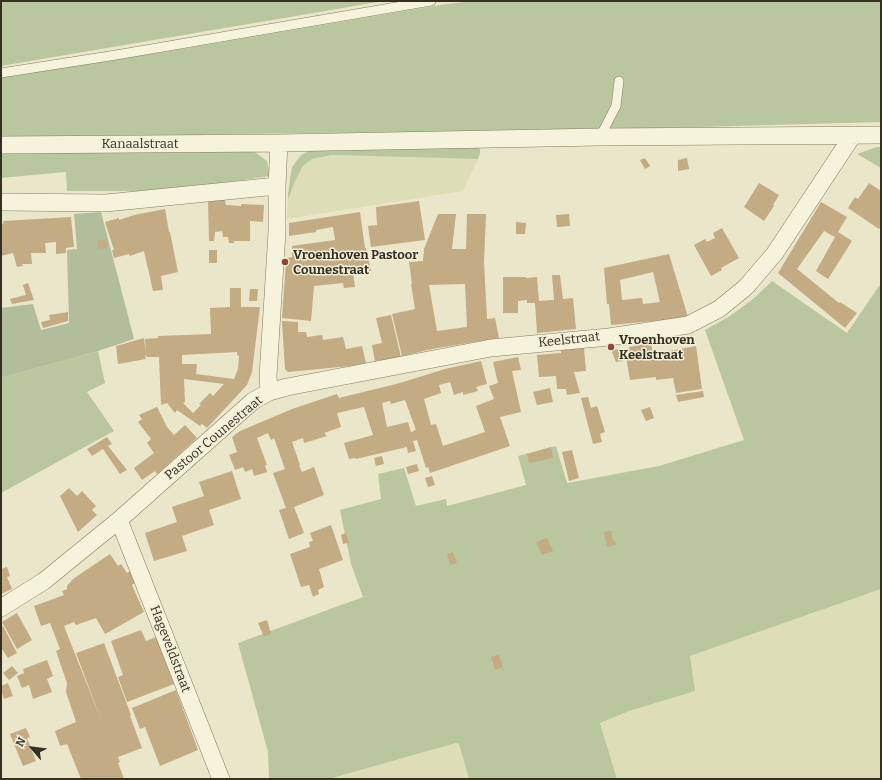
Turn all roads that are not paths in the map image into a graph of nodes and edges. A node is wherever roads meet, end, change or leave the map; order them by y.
1 (431, 1) edge
2 (1, 73) edge
3 (620, 81) dead end
4 (853, 135) junction
5 (881, 135) edge
6 (600, 137) junction
7 (279, 143) junction
8 (1, 145) edge
9 (277, 186) junction
10 (1, 202) edge
11 (269, 392) junction
12 (120, 520) junction
13 (1, 608) edge
14 (221, 779) edge

1 - 2 lane
3 - 6 lane
4 - 5 street
4 - 6 street
4 - 11 street, Keelstraat
6 - 7 street
7 - 8 street, Kanaalstraat
7 - 9 street, Pastoor Counestraat
9 - 10 street
9 - 11 street, Pastoor Counestraat
11 - 12 street, Pastoor Counestraat
12 - 13 street, Pastoor Counestraat
12 - 14 street, Hageveldstraat

